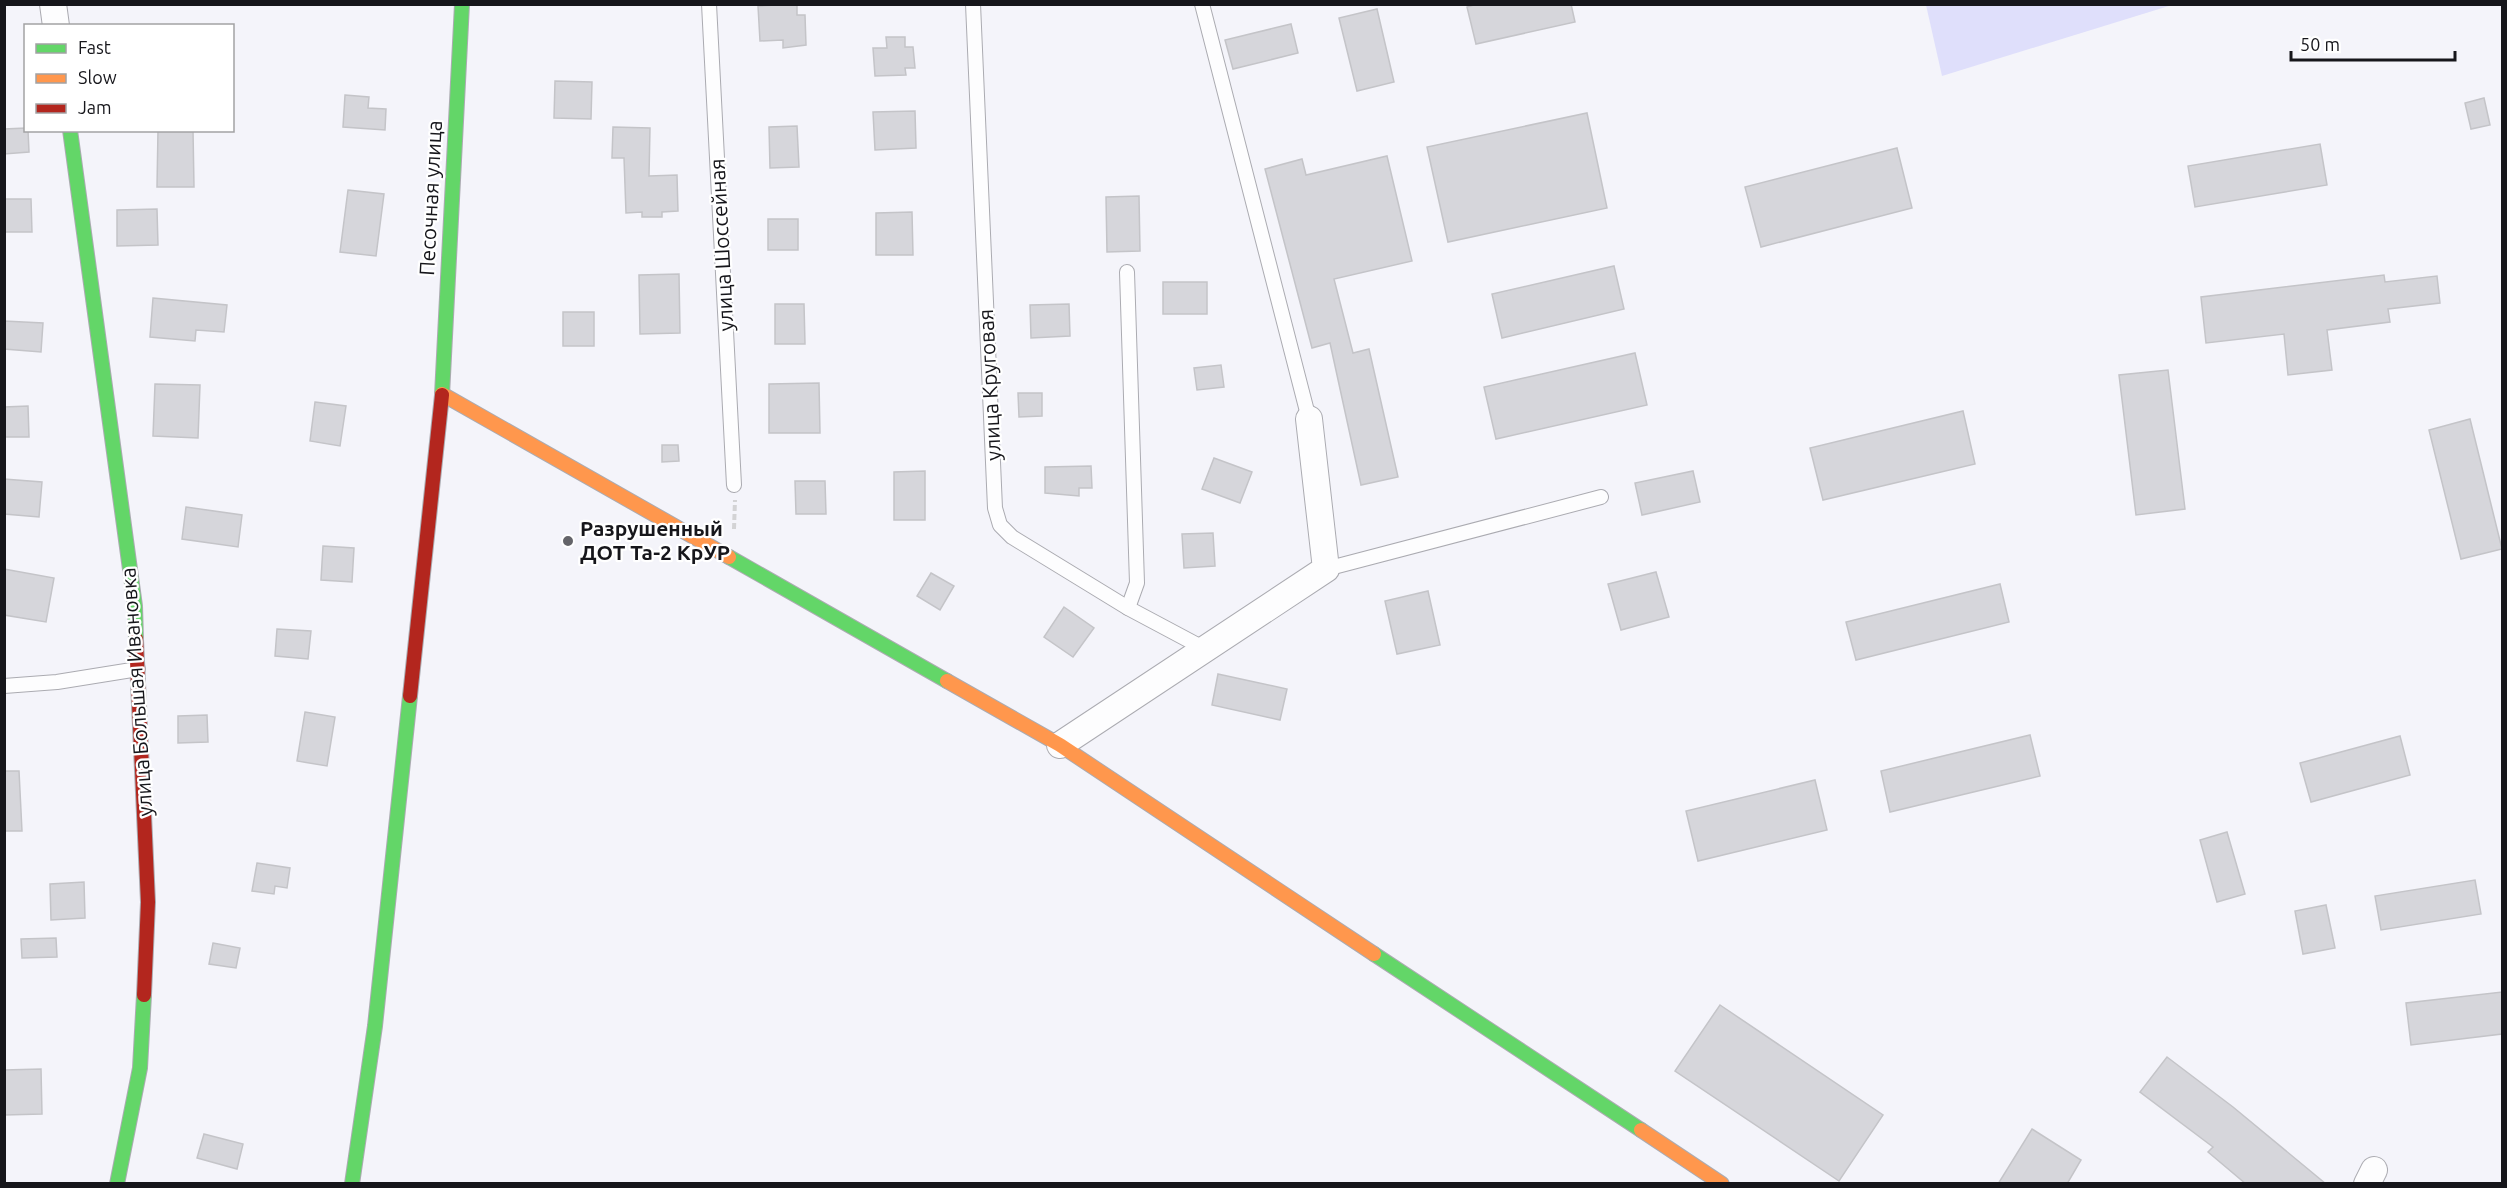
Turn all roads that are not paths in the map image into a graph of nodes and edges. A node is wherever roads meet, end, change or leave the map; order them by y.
1 (53, 4) edge
2 (462, 4) edge
3 (709, 4) edge
4 (973, 4) edge
5 (1202, 4) edge
6 (56, 24) edge
7 (70, 132) edge
8 (1127, 272) dead end
9 (442, 394) junction
10 (1309, 419) joint
11 (734, 485) road end
12 (1601, 497) dead end
13 (1326, 569) junction
14 (1128, 608) junction
15 (1205, 649) junction
16 (138, 669) junction
17 (4, 686) edge
18 (1060, 745) junction
19 (117, 1184) edge
20 (352, 1184) edge
21 (1722, 1184) edge

1 - 6 street
2 - 9 street, Песочная улица
3 - 11 lane, улица Шоссейная
4 - 14 lane, улица Круговая
5 - 10 lane
7 - 16 street, улица Большая Ивановка
8 - 14 lane
9 - 18 street
9 - 20 street, Песочная улица
10 - 13 street
12 - 13 lane
13 - 15 street
14 - 15 lane, улица Круговая
15 - 18 street
16 - 17 lane
16 - 19 street, улица Большая Ивановка
18 - 21 street

